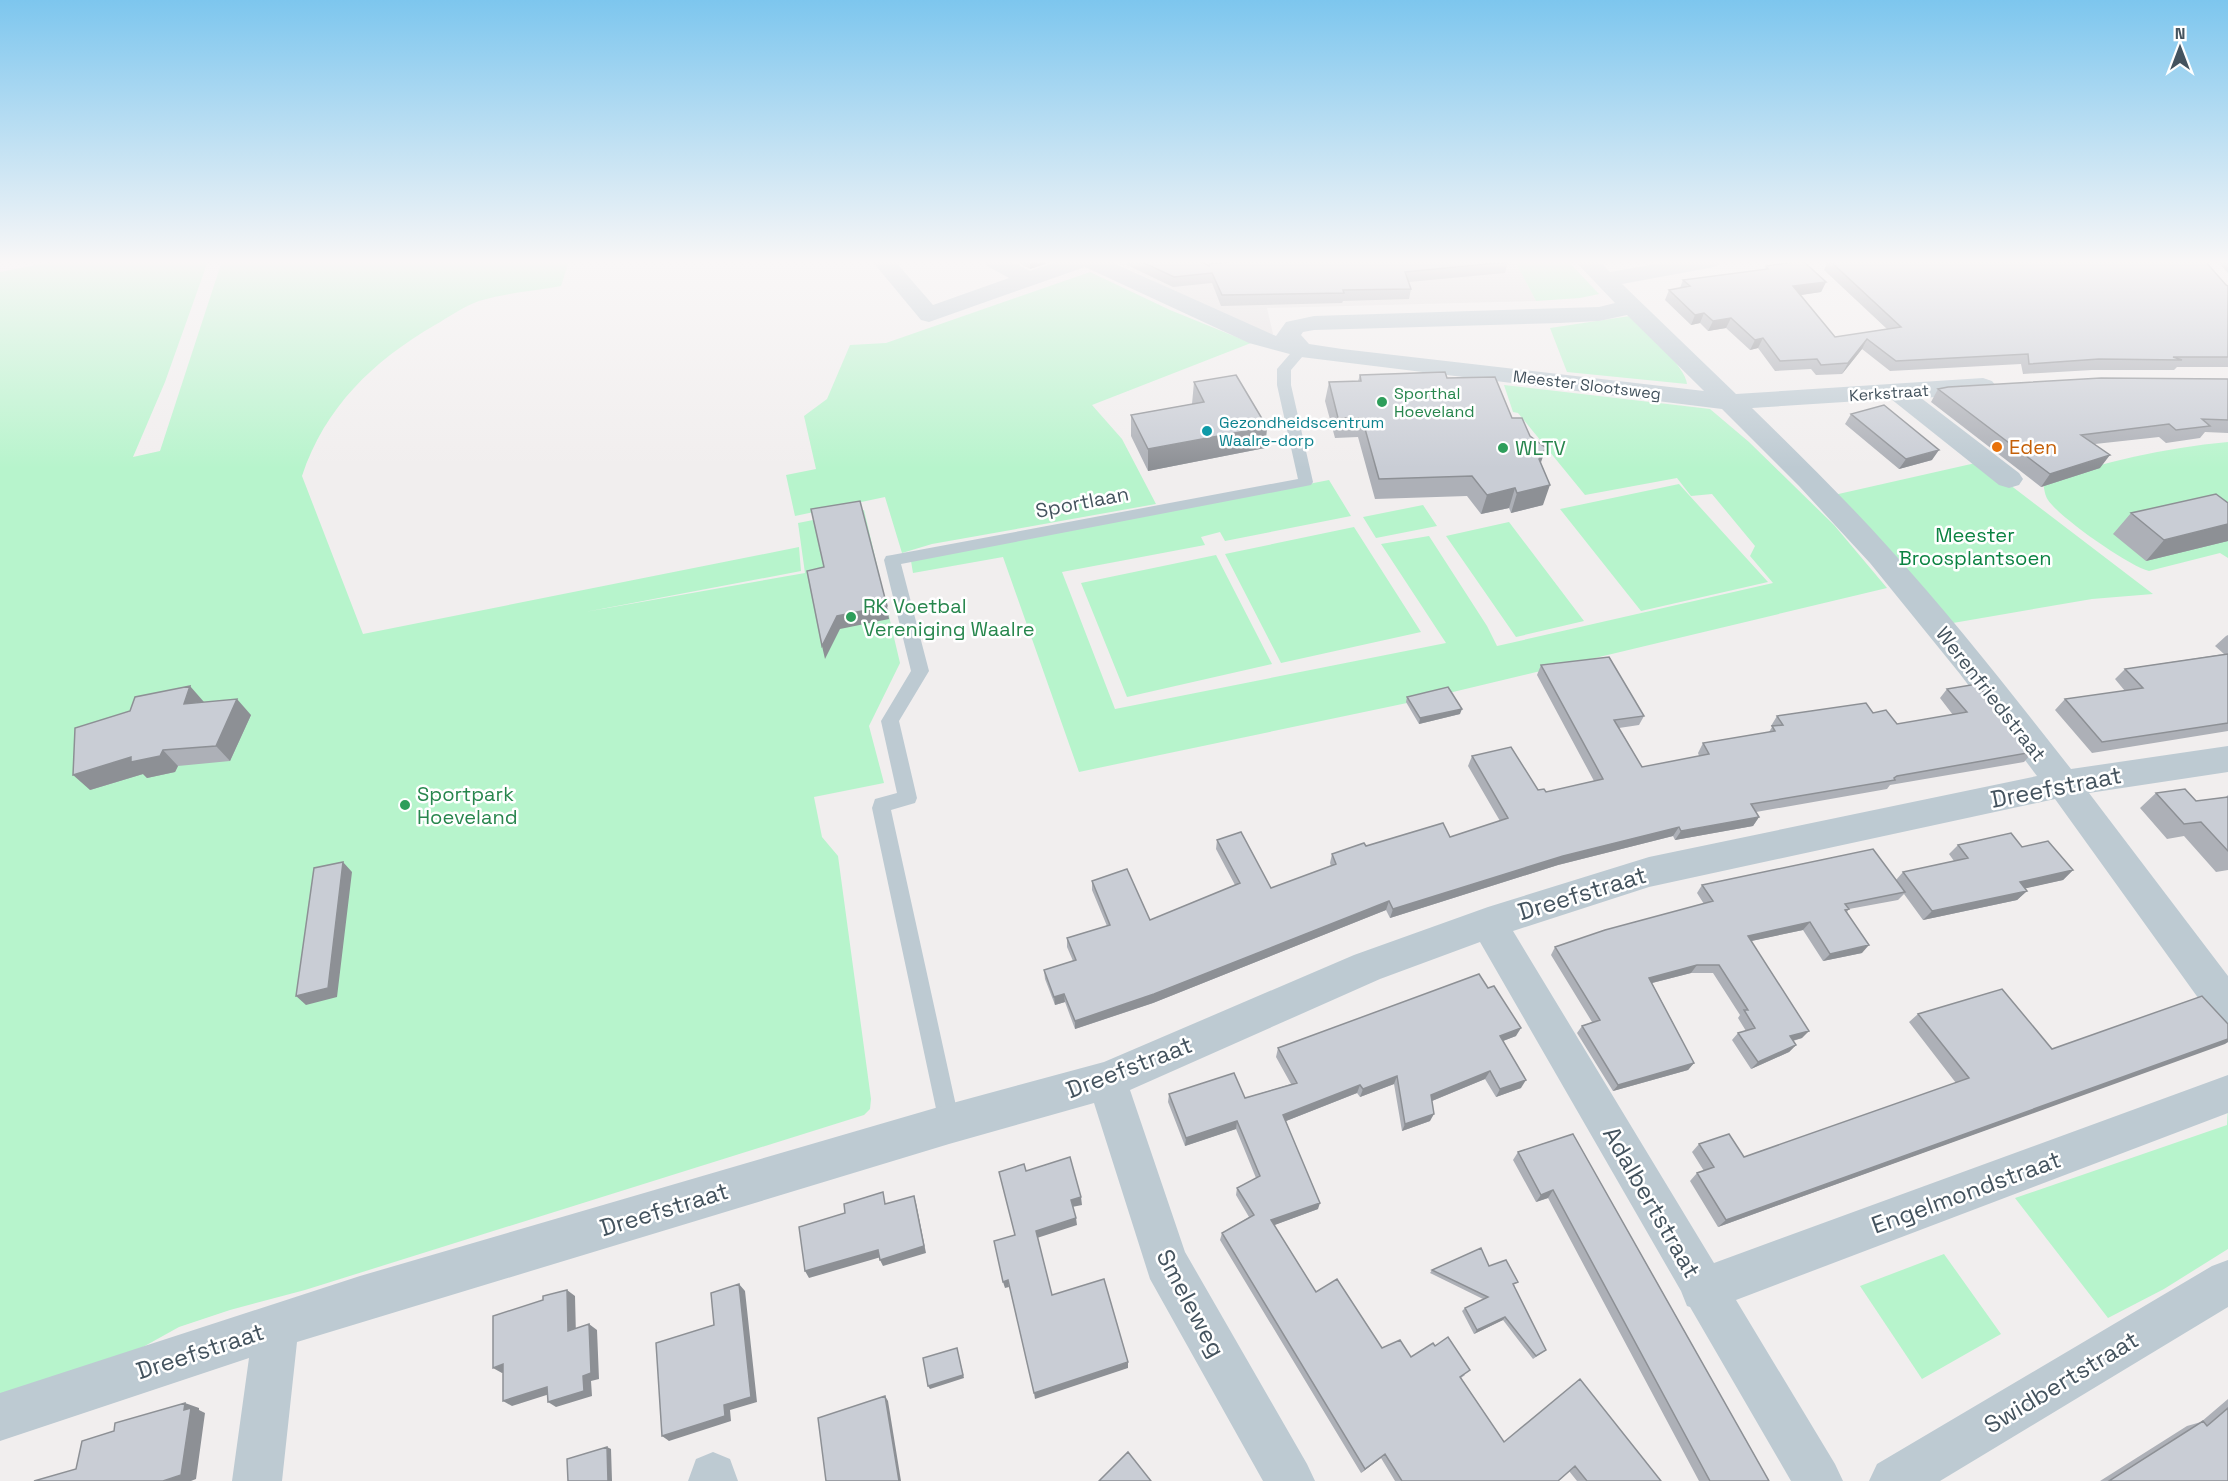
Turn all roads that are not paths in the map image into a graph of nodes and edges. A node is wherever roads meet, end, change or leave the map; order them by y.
1 (1241, 330) edge
2 (1293, 330) edge
3 (1655, 330) edge
4 (1301, 350) junction
5 (2001, 385) edge
6 (1899, 393) junction
7 (1730, 402) junction
8 (2009, 479) dead end
9 (2228, 759) edge
10 (2062, 784) junction
11 (1488, 922) junction
12 (2228, 1007) edge
13 (1107, 1080) junction
14 (2228, 1094) edge
15 (949, 1124) junction
16 (2228, 1282) edge
17 (1703, 1290) junction
18 (276, 1326) junction
19 (0, 1417) edge
20 (257, 1481) edge
21 (1290, 1481) edge
22 (1818, 1481) edge
23 (1894, 1481) edge

1 - 4 street, Meester Slootsweg
2 - 4 street
3 - 7 street, Werenfriedstraat
4 - 7 street, Meester Slootsweg
4 - 15 lane, Sportlaan
5 - 6 street, Kerkstraat
6 - 7 street, Kerkstraat
6 - 8 street
7 - 10 street, Werenfriedstraat
9 - 10 street, Dreefstraat
10 - 11 street, Dreefstraat
10 - 12 street, Werenfriedstraat
11 - 13 street, Dreefstraat
11 - 17 street, Adalbertstraat
13 - 15 street, Dreefstraat
13 - 21 street, Smeleweg
14 - 17 street, Engelmondstraat
15 - 18 street, Dreefstraat
16 - 23 street, Swidbertstraat
17 - 22 street, Adalbertstraat
18 - 19 street, Dreefstraat
18 - 20 street

